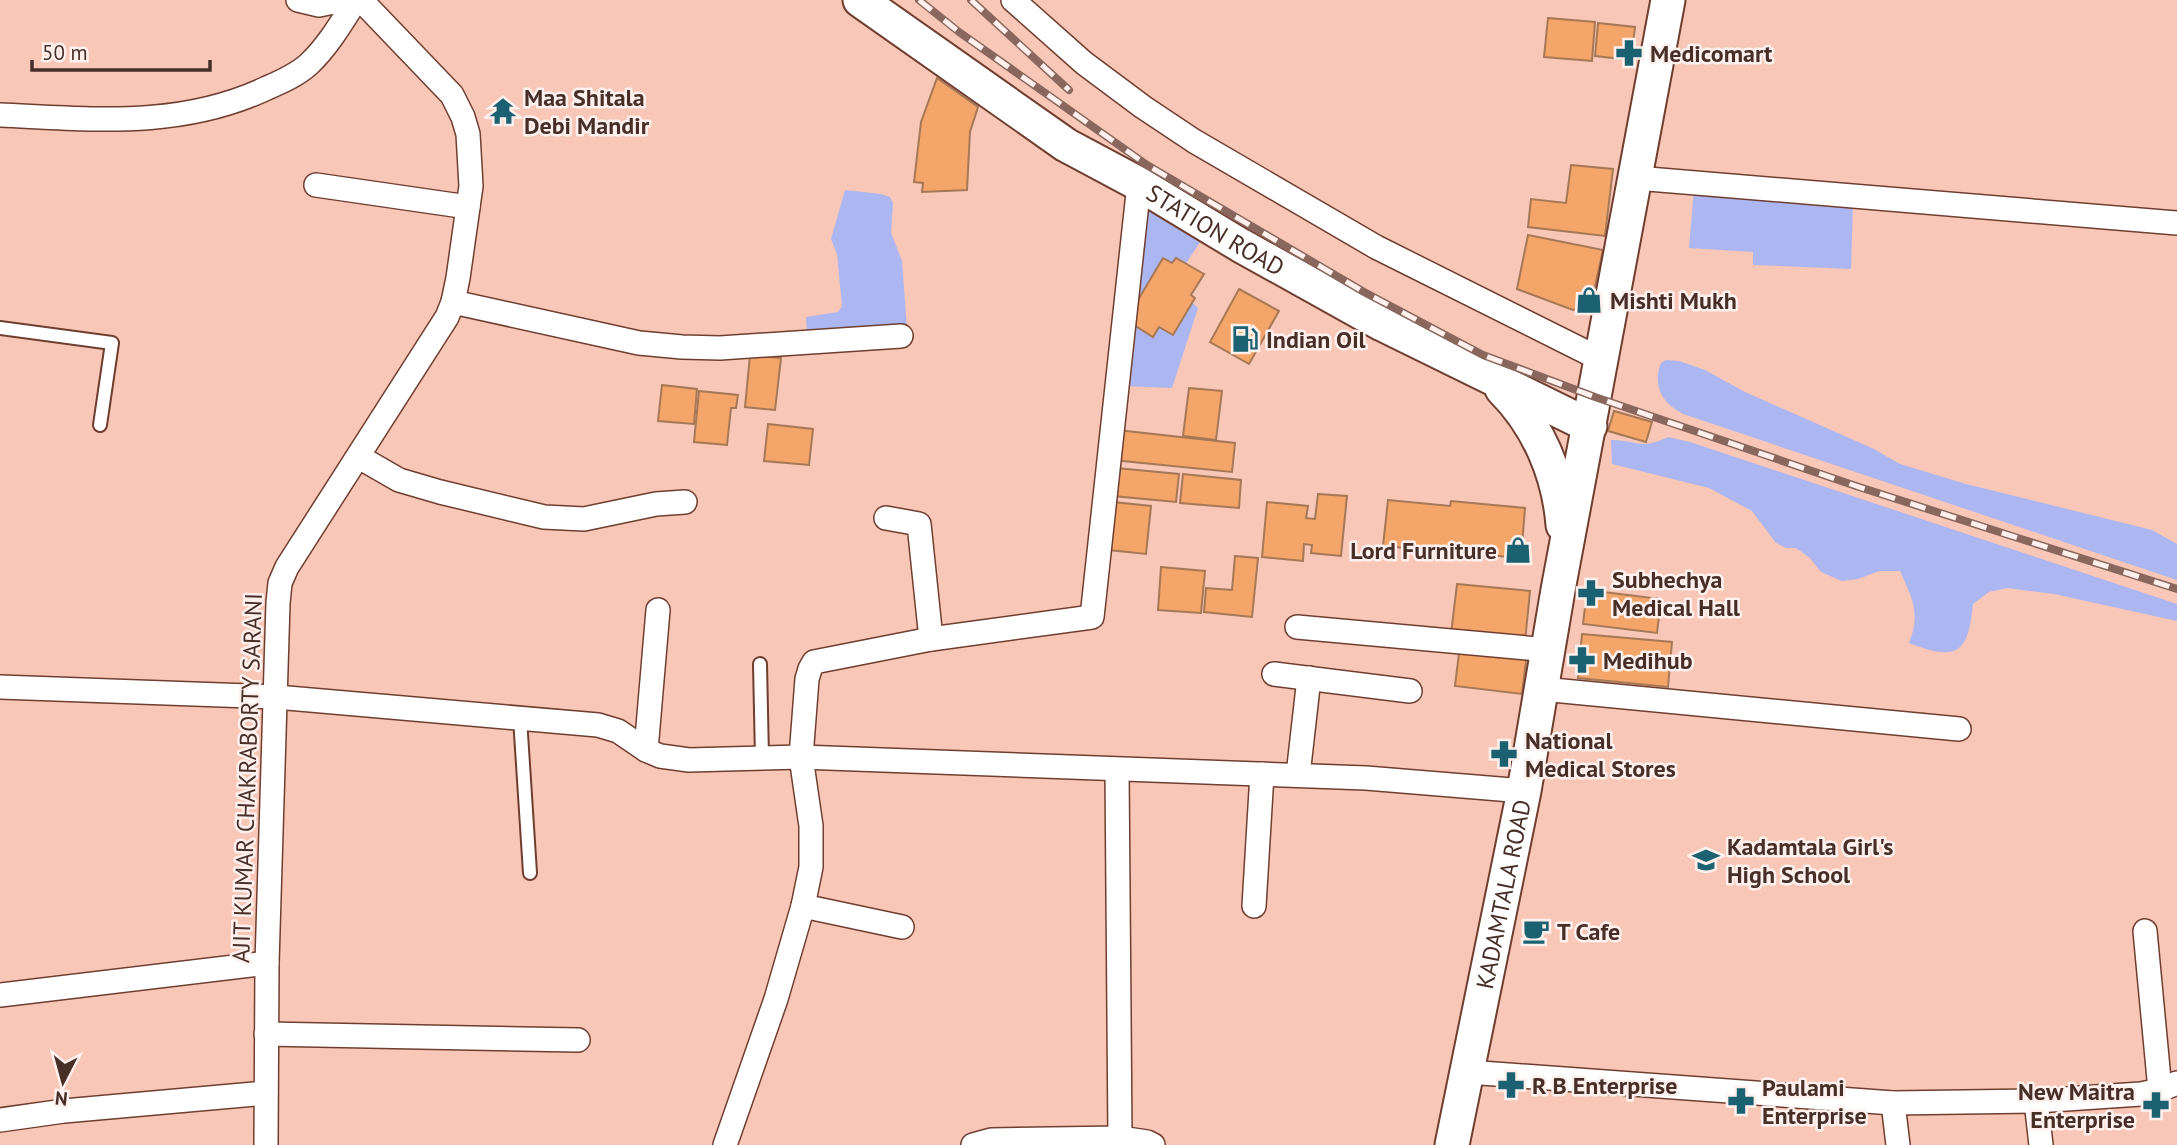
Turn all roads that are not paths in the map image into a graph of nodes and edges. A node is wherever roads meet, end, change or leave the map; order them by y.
1 (298, 0) edge
2 (344, 0) edge
3 (358, 0) edge
4 (860, 0) edge
5 (1013, 0) edge
6 (1668, 0) edge
7 (0, 115) edge
8 (1636, 178) junction
9 (1139, 184) junction
10 (316, 185) dead end
11 (468, 207) junction
12 (2177, 223) edge
13 (453, 302) junction
14 (0, 328) edge
15 (901, 336) dead end
16 (1602, 360) junction
17 (1493, 380) junction
18 (1592, 412) junction
19 (100, 425) dead end
20 (359, 457) junction
21 (685, 502) dead end
22 (886, 519) dead end
23 (1558, 590) junction
24 (658, 610) dead end
25 (1297, 627) dead end
26 (931, 639) junction
27 (1549, 650) junction
28 (760, 664) dead end
29 (1274, 674) dead end
30 (1309, 678) junction
31 (0, 687) edge
32 (1542, 689) junction
33 (1410, 691) dead end
34 (276, 697) junction
35 (520, 718) junction
36 (1959, 729) dead end
37 (646, 750) junction
38 (801, 757) junction
39 (762, 758) junction
40 (1117, 770) junction
41 (1262, 774) junction
42 (1298, 775) junction
43 (1524, 791) junction
44 (530, 873) dead end
45 (1254, 905) dead end
46 (803, 906) junction
47 (902, 927) dead end
48 (2145, 931) dead end
49 (267, 963) junction
50 (0, 995) edge
51 (266, 1034) junction
52 (578, 1040) dead end
53 (1467, 1072) junction
54 (2169, 1087) edge
55 (266, 1093) junction
56 (2036, 1101) junction
57 (1893, 1103) junction
58 (0, 1119) edge
59 (1120, 1138) junction
60 (266, 1145) edge
61 (725, 1145) edge
62 (973, 1145) edge
63 (1153, 1145) edge
64 (1452, 1145) edge
65 (1898, 1145) edge
66 (2041, 1145) edge

1 - 2 street
3 - 7 street
3 - 11 street, AJIT KUMAR CHAKRABORTY SARANI
4 - 9 main road, STATION ROAD
5 - 16 street
6 - 8 main road, KADAMTALA ROAD
8 - 12 street
8 - 16 main road, KADAMTALA ROAD
9 - 17 main road, STATION ROAD
9 - 26 street
10 - 11 street
11 - 13 street, AJIT KUMAR CHAKRABORTY SARANI
13 - 15 street
13 - 20 street, AJIT KUMAR CHAKRABORTY SARANI
14 - 19 lane
16 - 18 main road, KADAMTALA ROAD
17 - 18 main road, STATION ROAD
17 - 23 main road
18 - 23 main road, KADAMTALA ROAD
20 - 21 street
20 - 34 street, AJIT KUMAR CHAKRABORTY SARANI
22 - 26 street
23 - 27 main road, KADAMTALA ROAD
24 - 37 street
25 - 27 street
26 - 38 street
27 - 32 main road, KADAMTALA ROAD
28 - 39 lane
29 - 30 street
30 - 33 street
30 - 42 street
31 - 34 street
32 - 36 street
32 - 43 main road, KADAMTALA ROAD
34 - 35 street
34 - 49 street, AJIT KUMAR CHAKRABORTY SARANI
35 - 37 street
35 - 44 lane
37 - 39 street
38 - 39 street
38 - 40 street
38 - 46 street
40 - 41 street
40 - 59 street
41 - 42 street
41 - 45 street
42 - 43 street
43 - 53 main road, KADAMTALA ROAD
46 - 47 street
46 - 61 street
48 - 54 street
49 - 50 street
49 - 51 street, AJIT KUMAR CHAKRABORTY SARANI
51 - 52 street
51 - 55 street, AJIT KUMAR CHAKRABORTY SARANI
53 - 57 street
53 - 64 main road, KADAMTALA ROAD
54 - 56 street
55 - 58 street
55 - 60 street, AJIT KUMAR CHAKRABORTY SARANI
56 - 57 street
56 - 66 street
57 - 65 street
59 - 62 street
59 - 63 street

